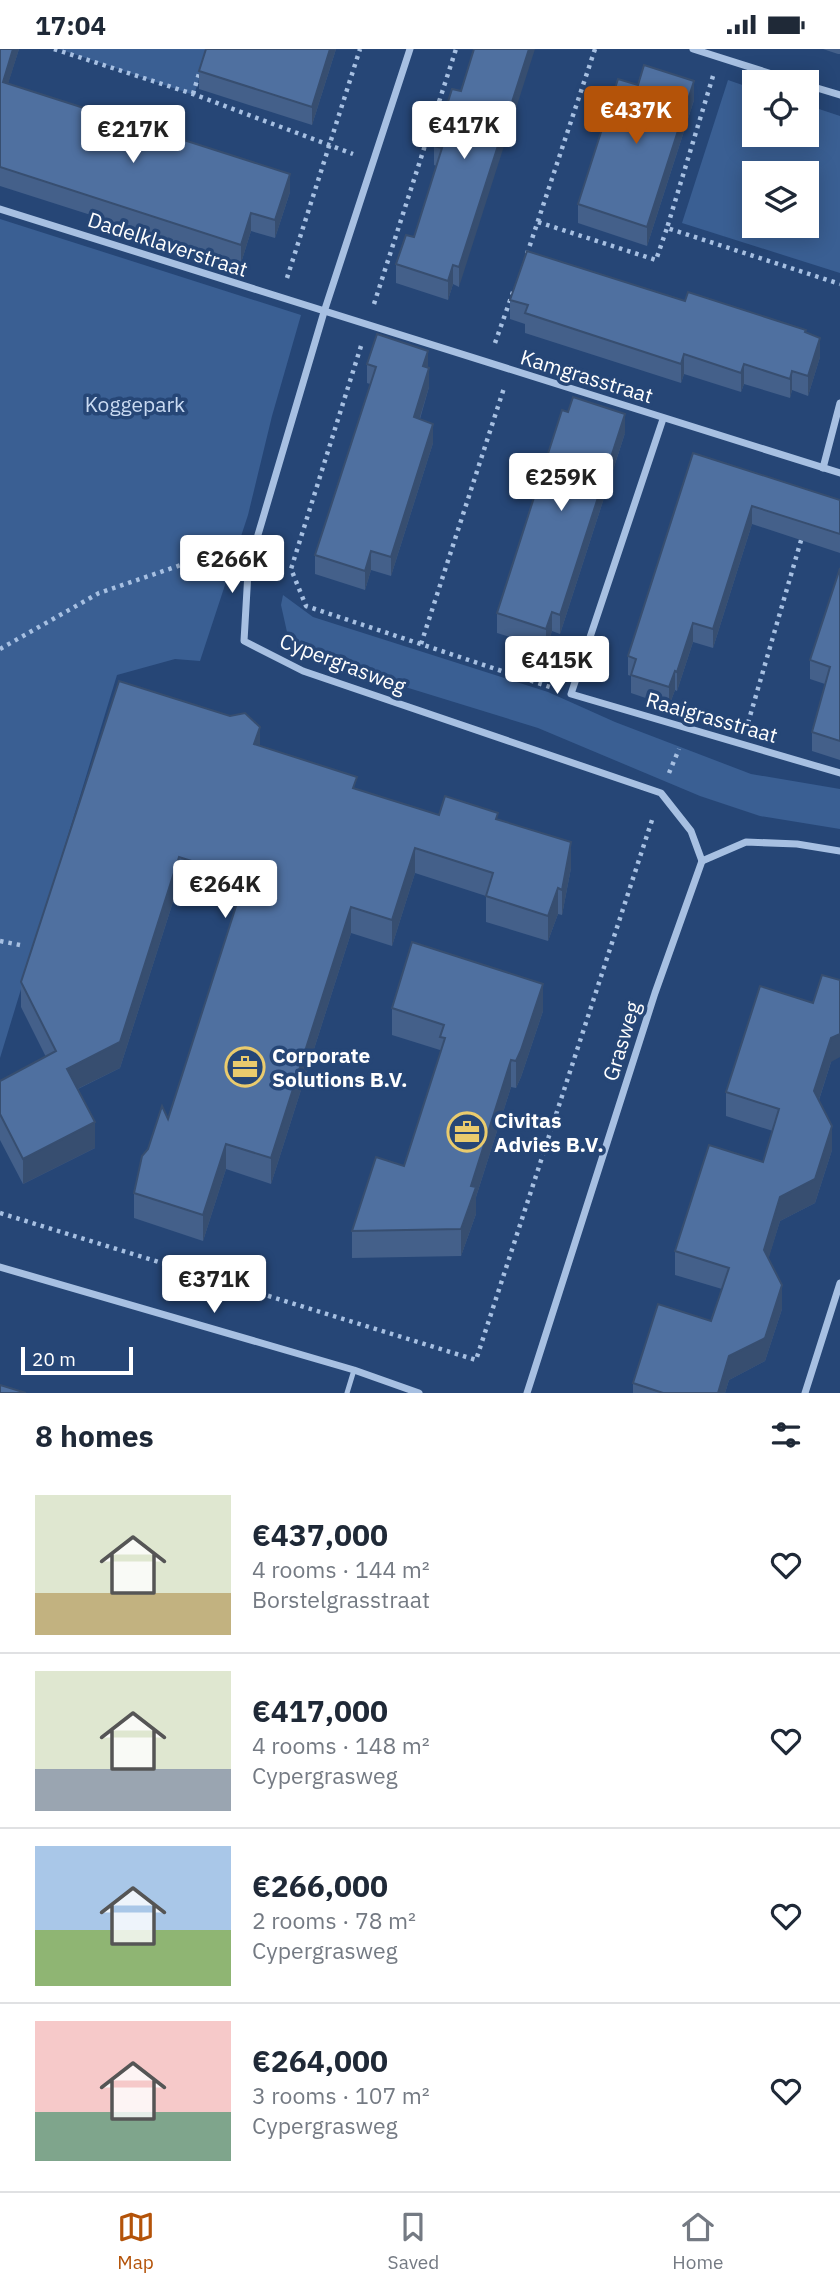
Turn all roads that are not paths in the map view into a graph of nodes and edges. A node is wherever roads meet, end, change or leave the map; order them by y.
1 (410, 49) edge
2 (693, 49) edge
3 (756, 70) edge
4 (819, 89) edge
5 (840, 96) edge
6 (0, 209) edge
7 (324, 312) junction
8 (840, 403) edge
9 (663, 419) junction
10 (822, 468) junction
11 (840, 473) edge
12 (840, 773) edge
13 (840, 851) edge
14 (702, 861) junction
15 (0, 1266) edge
16 (840, 1283) edge
17 (354, 1370) junction
18 (347, 1393) edge
19 (419, 1393) edge
20 (527, 1393) edge
21 (806, 1393) edge

1 - 7 street, Cypergrasweg
2 - 3 street
4 - 5 street
6 - 7 street, Dadelklaverstraat
7 - 9 street, Kamgrasstraat
7 - 14 street, Cypergrasweg
8 - 10 street
9 - 10 street, Kamgrasstraat
9 - 12 street, Raaigrasstraat
10 - 11 street, Kamgrasstraat
13 - 14 street
14 - 20 street, Grasweg
15 - 17 street
16 - 21 street
17 - 18 lane
17 - 19 street

